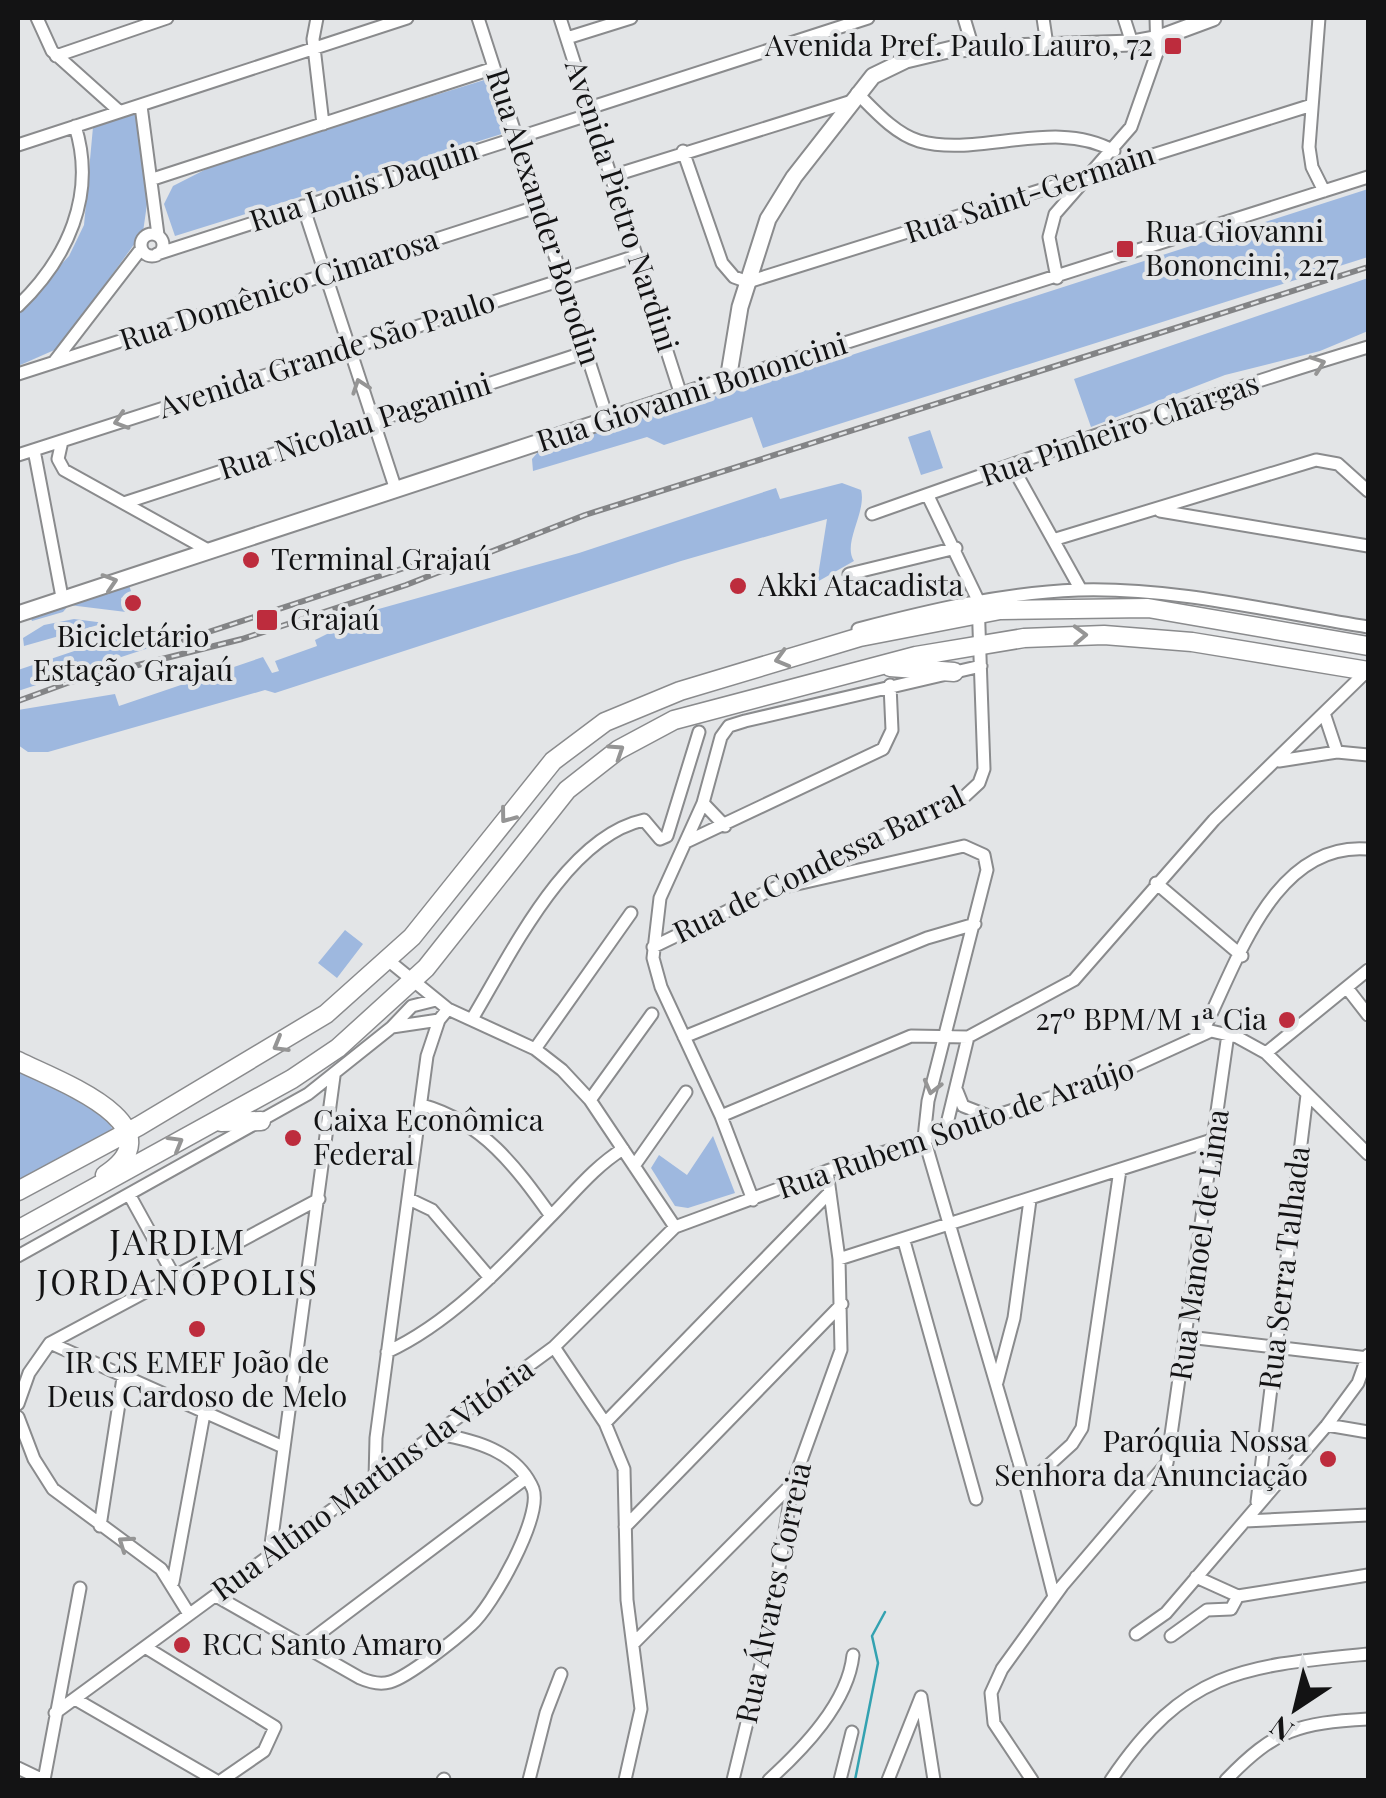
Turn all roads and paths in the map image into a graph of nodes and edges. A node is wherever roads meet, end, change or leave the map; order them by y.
1 (37, 18) edge
2 (167, 18) edge
3 (318, 18) edge
4 (407, 18) edge
5 (478, 18) edge
6 (560, 18) edge
7 (631, 18) edge
8 (868, 18) edge
9 (964, 18) edge
10 (1042, 18) edge
11 (1124, 18) edge
12 (1156, 18) edge
13 (1213, 18) edge
14 (1318, 18) edge
15 (393, 20) edge
16 (567, 38) junction
17 (1159, 38) junction
18 (1132, 43) junction
19 (1046, 45) junction
20 (315, 48) junction
21 (973, 48) junction
22 (56, 56) junction
23 (494, 68) junction
24 (853, 98) junction
25 (1312, 104) junction
26 (141, 106) junction
27 (119, 111) junction
28 (590, 111) junction
29 (323, 124) junction
30 (75, 126) junction
31 (517, 136) junction
32 (18, 145) edge
33 (1114, 151) junction
34 (684, 152) junction
35 (612, 176) junction
36 (1088, 176) junction
37 (1368, 177) edge
38 (153, 178) junction
39 (1324, 191) junction
40 (303, 206) junction
41 (539, 206) junction
42 (151, 240) junction
43 (194, 240) junction
44 (156, 255) junction
45 (636, 256) junction
46 (129, 268) junction
47 (324, 275) junction
48 (1057, 278) junction
49 (562, 280) junction
50 (748, 282) junction
51 (18, 306) edge
52 (1368, 347) edge
53 (347, 348) junction
54 (586, 352) junction
55 (54, 362) junction
56 (18, 374) edge
57 (728, 380) junction
58 (681, 395) junction
59 (607, 418) junction
60 (372, 421) junction
61 (62, 441) junction
62 (34, 450) junction
63 (18, 455) edge
64 (1012, 466) junction
65 (396, 490) junction
66 (1367, 490) edge
67 (928, 496) junction
68 (124, 503) junction
69 (1156, 510) junction
70 (872, 514) dead end
71 (1056, 539) junction
72 (1368, 546) edge
73 (956, 548) junction
74 (208, 550) junction
75 (849, 574) dead end
76 (1082, 590) junction
77 (62, 597) junction
78 (979, 607) junction
79 (18, 614) edge
80 (1368, 627) edge
81 (983, 642) junction
82 (1368, 646) edge
83 (875, 666) junction
84 (981, 666) junction
85 (1368, 671) edge
86 (954, 672) junction
87 (890, 685) junction
88 (1324, 714) junction
89 (699, 732) dead end
90 (1337, 752) junction
91 (1368, 755) edge
92 (1279, 761) junction
93 (703, 803) junction
94 (725, 826) junction
95 (686, 842) junction
96 (1368, 849) edge
97 (844, 855) junction
98 (851, 874) junction
99 (1156, 883) junction
100 (775, 889) junction
101 (631, 912) dead end
102 (975, 924) junction
103 (653, 947) junction
104 (1242, 956) junction
105 (390, 960) junction
106 (1368, 970) edge
107 (414, 980) junction
108 (1347, 988) junction
109 (436, 1000) junction
110 (448, 1009) junction
111 (652, 1014) dead end
112 (1368, 1015) edge
113 (472, 1019) junction
114 (438, 1020) junction
115 (392, 1027) junction
116 (1202, 1033) junction
117 (1228, 1034) junction
118 (947, 1036) junction
119 (684, 1037) junction
120 (968, 1038) junction
121 (536, 1049) junction
122 (1266, 1052) junction
123 (18, 1062) edge
124 (334, 1076) junction
125 (956, 1088) junction
126 (686, 1092) dead end
127 (1307, 1095) junction
128 (590, 1100) junction
129 (422, 1105) junction
130 (720, 1116) junction
131 (990, 1116) junction
132 (261, 1121) junction
133 (215, 1122) junction
134 (945, 1132) junction
135 (126, 1134) junction
136 (924, 1138) junction
137 (1215, 1139) junction
138 (623, 1149) junction
139 (1368, 1154) edge
140 (634, 1166) junction
141 (1120, 1170) junction
142 (827, 1171) junction
143 (18, 1191) edge
144 (830, 1192) junction
145 (130, 1196) junction
146 (319, 1199) junction
147 (409, 1199) junction
148 (753, 1200) junction
149 (1030, 1200) junction
150 (60, 1206) junction
151 (551, 1216) junction
152 (949, 1226) junction
153 (675, 1228) junction
154 (18, 1230) edge
155 (904, 1241) junction
156 (18, 1256) edge
157 (839, 1260) junction
158 (174, 1274) junction
159 (490, 1278) junction
160 (842, 1304) junction
161 (1188, 1337) junction
162 (50, 1343) junction
163 (554, 1346) junction
164 (1275, 1347) junction
165 (387, 1352) junction
166 (1368, 1357) edge
167 (122, 1378) junction
168 (996, 1383) junction
169 (18, 1404) edge
170 (204, 1414) junction
171 (18, 1416) edge
172 (606, 1424) junction
173 (1328, 1425) junction
174 (1368, 1432) edge
175 (438, 1434) junction
176 (283, 1447) junction
177 (18, 1454) edge
178 (34, 1459) junction
179 (375, 1478) junction
180 (526, 1478) junction
181 (793, 1483) junction
182 (1026, 1486) junction
183 (976, 1499) dead end
184 (1257, 1502) junction
185 (1368, 1515) edge
186 (1246, 1521) junction
187 (100, 1526) junction
188 (625, 1526) junction
189 (270, 1552) junction
190 (1196, 1577) junction
191 (1364, 1577) edge
192 (173, 1582) junction
193 (80, 1588) dead end
194 (216, 1596) junction
195 (1238, 1596) junction
196 (1054, 1597) junction
197 (189, 1614) junction
198 (1136, 1634) dead end
199 (1171, 1636) dead end
200 (634, 1643) junction
201 (303, 1646) junction
202 (145, 1647) junction
203 (1368, 1654) edge
204 (853, 1655) dead end
205 (561, 1674) dead end
206 (74, 1700) junction
207 (55, 1714) junction
208 (1368, 1719) edge
209 (852, 1732) dead end
210 (18, 1768) edge
211 (44, 1780) edge
212 (218, 1780) edge
213 (529, 1780) edge
214 (625, 1780) edge
215 (733, 1780) edge
216 (769, 1780) edge
217 (840, 1780) edge
218 (888, 1780) edge
219 (934, 1780) edge
220 (1032, 1780) edge
221 (1111, 1780) edge
222 (1226, 1780) edge

1 - 22 street
2 - 22 street
3 - 20 street
4 - 15 street
5 - 23 street, Rua Alexander Borodin
6 - 16 street, Avenida Pietro Nardini
7 - 16 street
8 - 28 street, Rua Louis Daquin
9 - 21 street
10 - 19 street
11 - 18 street
12 - 17 street
13 - 17 street
14 - 25 street
15 - 20 street
16 - 28 street, Avenida Pietro Nardini
17 - 18 street
17 - 33 street
18 - 19 street
19 - 21 street
20 - 26 street
20 - 29 street
21 - 24 street
22 - 27 street
23 - 29 street
23 - 31 street, Rua Alexander Borodin
24 - 33 street
24 - 34 street
24 - 50 street
25 - 36 street, Rua Saint-Germain
25 - 39 street
26 - 27 street
26 - 38 street
27 - 30 street
28 - 31 street, Rua Louis Daquin
28 - 35 street, Avenida Pietro Nardini
29 - 38 street
30 - 32 street
30 - 51 street
31 - 40 street, Rua Louis Daquin
31 - 41 street, Rua Alexander Borodin
33 - 36 street
34 - 35 street
34 - 50 street
35 - 45 street, Avenida Pietro Nardini
36 - 48 street
36 - 50 street, Rua Saint-Germain
37 - 39 street, Rua Giovanni Bononcini
38 - 42 street
39 - 48 street, Rua Giovanni Bononcini
40 - 43 street, Rua Louis Daquin
40 - 47 street
41 - 47 street, Rua Domênico Cimarosa
41 - 49 street, Rua Alexander Borodin
42 - 43 street, Rua Louis Daquin
42 - 44 street
42 - 46 street
43 - 44 street, Rua Louis Daquin
44 - 46 street, Rua Louis Daquin
45 - 49 street, Avenida Grande São Paulo
45 - 58 street, Avenida Pietro Nardini
46 - 55 street
47 - 53 street
47 - 55 street, Rua Domênico Cimarosa
48 - 57 street, Rua Giovanni Bononcini
49 - 53 street, Avenida Grande São Paulo
49 - 54 street, Rua Alexander Borodin
50 - 57 street
64 -> 52 street, Rua Pinheiro Chargas
60 -> 53 street
53 -> 61 street, Avenida Grande São Paulo
54 - 59 street, Rua Alexander Borodin
54 - 60 street, Rua Nicolau Paganini
55 - 56 street, Rua Domênico Cimarosa
57 - 58 street, Rua Giovanni Bononcini
58 - 59 street, Rua Giovanni Bononcini
59 - 65 street, Rua Giovanni Bononcini
60 - 65 street
60 - 68 street, Rua Nicolau Paganini
61 - 62 street, Avenida Grande São Paulo
61 - 68 street
62 - 63 street, Avenida Grande São Paulo
62 - 77 street
64 - 67 street, Rua Pinheiro Chargas
64 - 71 street
65 - 74 street, Rua Giovanni Bononcini
66 - 69 street
67 - 70 street, Rua Pinheiro Chargas
67 - 73 street, Rua de Condessa Barral
68 - 74 street
69 - 71 street
69 - 72 street
71 - 76 street
73 - 75 street
73 - 78 street, Rua de Condessa Barral
77 -> 74 street, Rua Giovanni Bononcini
76 - 78 street
76 - 80 street
77 - 79 street, Rua Giovanni Bononcini
78 - 81 street, Rua de Condessa Barral
78 - 82 main road
78 -> 105 main road
81 - 83 main road
81 - 84 street, Rua de Condessa Barral
81 -> 85 main road
83 - 86 main road
107 -> 83 main road
84 - 86 street
84 - 97 street, Rua de Condessa Barral
85 - 88 street
86 - 87 street
87 - 93 street
87 - 94 street
88 - 90 street
88 - 92 street
89 - 113 street
90 - 91 street
90 - 92 street
92 - 99 street
93 - 94 street
93 - 95 street
94 - 95 street
95 - 103 street
96 - 104 street
97 - 98 street
97 - 100 street, Rua de Condessa Barral
98 - 100 street
98 - 102 street
99 - 104 street
99 - 120 street
100 - 103 street, Rua de Condessa Barral
101 - 121 street
102 - 118 street
102 - 119 street
103 - 119 street
104 - 116 street
105 - 107 street
105 -> 135 main road
106 - 108 street
107 - 109 street
107 - 133 main road
108 - 112 street
108 - 122 street
109 - 110 street
109 - 115 street
110 - 113 street
110 - 114 street
111 - 128 street
113 - 121 street
114 - 115 street
114 - 129 street
115 - 124 street
116 - 117 street, Rua Rubem Souto de Araújo
116 - 131 street, Rua Rubem Souto de Araújo
117 - 122 street, Rua Rubem Souto de Araújo
117 - 137 street, Rua Manoel de Lima
118 - 120 street
118 - 130 street
118 -> 136 street
119 - 130 street
120 - 125 street
121 - 128 street
122 - 127 street, Rua Rubem Souto de Araújo
123 - 135 main road
124 - 132 street
124 - 146 street
125 - 131 street
125 - 134 street
126 - 140 street
127 - 139 street, Rua Rubem Souto de Araújo
127 - 164 street, Rua Serra Talhada
128 - 138 street
129 - 147 street
129 - 151 street
130 - 148 street
131 - 134 street, Rua Rubem Souto de Araújo
132 - 133 main road
132 - 145 street
150 -> 133 main road
134 - 136 street, Rua Rubem Souto de Araújo
135 - 143 main road
135 - 150 main road
136 - 142 street, Rua Rubem Souto de Araújo
136 - 152 street
137 - 141 street
137 - 161 street, Rua Manoel de Lima
138 - 140 street
138 - 151 street
140 - 153 street
141 - 149 street
141 - 182 street
142 - 144 street, Rua Álvares Correia
142 - 148 street, Rua Rubem Souto de Araújo
144 - 157 street, Rua Álvares Correia
144 - 172 street
145 - 156 street
145 - 158 street
146 - 158 street
146 - 176 street
147 - 159 street
147 - 165 street
148 - 153 street, Rua Rubem Souto de Araújo
149 - 152 street
149 - 168 street
150 - 154 main road
151 - 159 street
152 - 155 street
152 - 168 street
153 - 163 street, Rua Altino Martins da Vitória
155 - 157 street
155 - 183 street
157 - 160 street, Rua Álvares Correia
158 - 162 street
159 - 165 street
160 - 181 street, Rua Álvares Correia
160 - 188 street
161 - 164 street
161 - 196 street, Rua Manoel de Lima
162 - 167 street
162 - 169 street
163 - 172 street
163 - 175 street, Rua Altino Martins da Vitória
164 - 166 street
164 - 184 street, Rua Serra Talhada
165 - 179 street
166 - 173 street
167 - 170 street
167 - 187 street
168 - 182 street
170 - 176 street
170 - 192 street
171 - 178 street
172 - 188 street
173 - 174 street
173 - 184 street
175 - 179 street, Rua Altino Martins da Vitória
175 - 180 street
176 - 189 street
177 - 178 street
178 - 187 street
179 - 189 street, Rua Altino Martins da Vitória
180 - 201 street
180 - 201 street
181 - 200 street
181 - 215 street, Rua Álvares Correia
182 - 196 street
184 - 186 street
185 - 186 street
186 - 190 street
192 -> 187 street
188 - 200 street
189 - 194 street, Rua Altino Martins da Vitória
190 - 195 street
190 - 198 street
191 - 195 street
192 - 197 street
193 - 207 street
194 - 197 street, Rua Altino Martins da Vitória
194 - 201 street
195 - 199 street
196 - 220 street, Rua Manoel de Lima
197 - 202 street, Rua Altino Martins da Vitória
200 - 214 street
202 - 206 street, Rua Altino Martins da Vitória
202 - 212 street
203 - 221 street
204 - 216 street
205 - 213 street
206 - 207 street, Rua Altino Martins da Vitória
206 - 212 street
207 - 211 street
208 - 222 street
209 - 217 street
210 - 211 street
218 - 219 street

